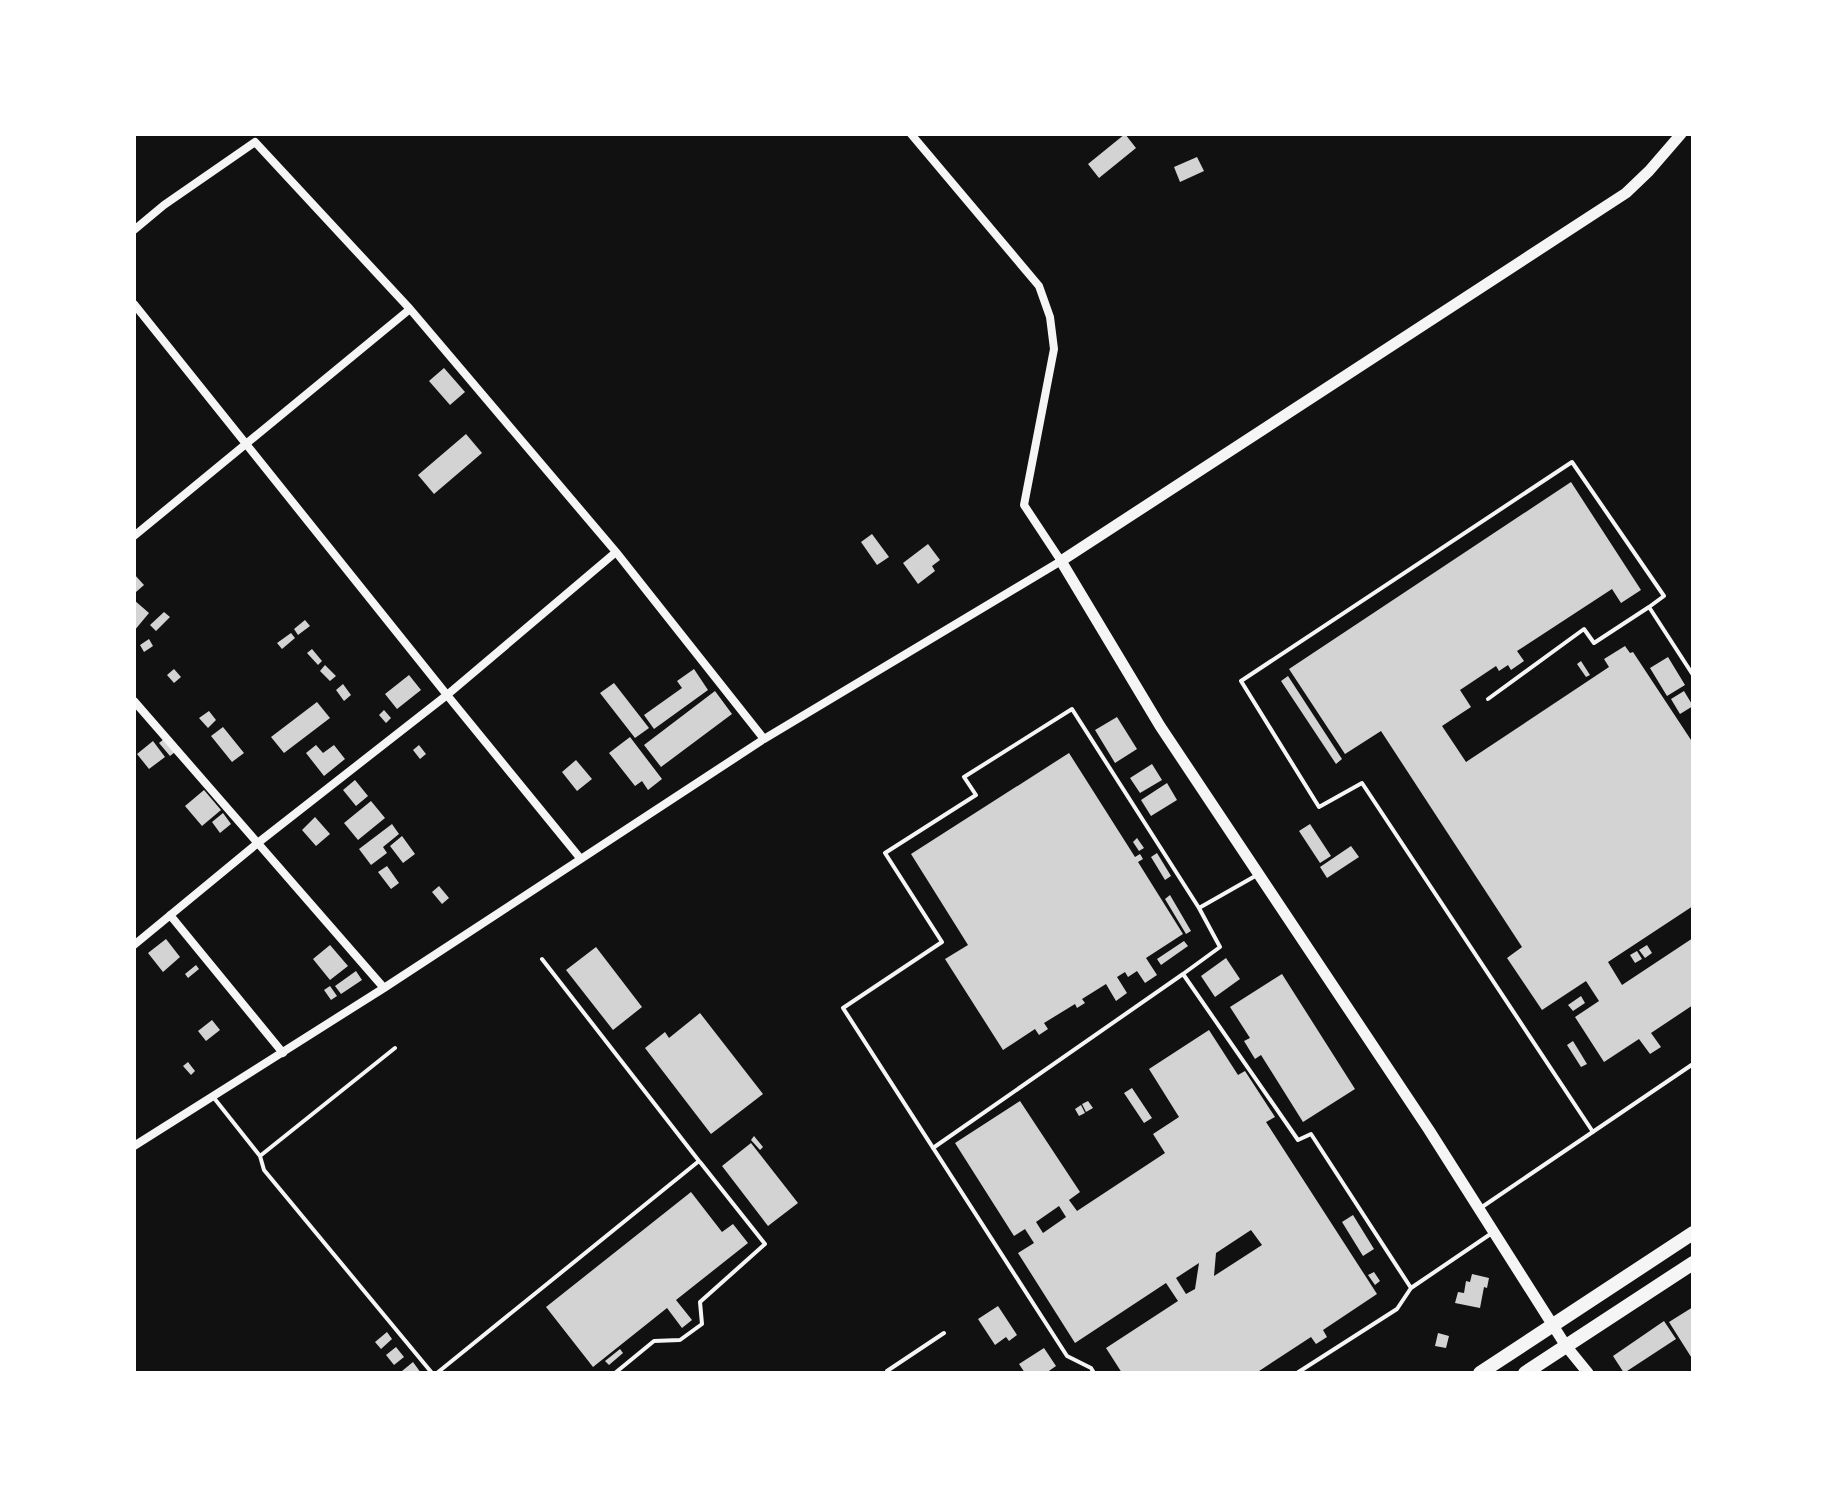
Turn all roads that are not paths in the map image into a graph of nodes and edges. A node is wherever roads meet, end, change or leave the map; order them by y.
1 (911, 134) edge
2 (1681, 134) edge
3 (134, 230) edge
4 (134, 304) edge
5 (410, 309) junction
6 (246, 444) junction
7 (134, 536) edge
8 (616, 552) junction
9 (1061, 561) junction
10 (1649, 607) junction
11 (1693, 675) edge
12 (447, 695) junction
13 (1488, 699) dead end
14 (134, 701) edge
15 (764, 739) junction
16 (259, 842) junction
17 (580, 858) junction
18 (1259, 874) junction
19 (1199, 908) junction
20 (170, 915) junction
21 (134, 945) edge
22 (542, 959) dead end
23 (1183, 974) junction
24 (384, 988) junction
25 (395, 1048) dead end
26 (283, 1053) junction
27 (1693, 1064) edge
28 (213, 1096) junction
29 (1593, 1132) junction
30 (134, 1146) edge
31 (933, 1148) junction
32 (260, 1156) junction
33 (699, 1161) junction
34 (1480, 1208) junction
35 (1493, 1233) junction
36 (1693, 1233) edge
37 (1693, 1263) edge
38 (1411, 1288) junction
39 (1553, 1325) junction
40 (944, 1333) dead end
41 (1566, 1346) junction
42 (435, 1373) edge
43 (615, 1373) edge
44 (888, 1373) edge
45 (1094, 1373) edge
46 (1297, 1373) edge
47 (1480, 1373) edge
48 (1525, 1373) edge
49 (1588, 1373) edge

1 - 9 street
2 - 9 street
3 - 5 street
4 - 6 street
5 - 6 street
5 - 8 street
6 - 7 street
6 - 12 street
8 - 12 street
8 - 15 street
9 - 15 street
9 - 18 street
10 - 11 lane
10 - 13 lane
10 - 29 lane
12 - 16 street
12 - 17 street
14 - 16 street
15 - 17 street
16 - 20 street
16 - 24 street
17 - 24 street
18 - 19 lane
18 - 34 street
19 - 23 lane
19 - 31 lane
20 - 21 street
20 - 26 street
22 - 33 lane
23 - 31 lane
23 - 38 lane
24 - 26 street
25 - 32 lane
26 - 28 street
27 - 29 lane
28 - 30 street
28 - 32 lane
29 - 34 lane
31 - 45 lane
32 - 42 lane
33 - 42 lane
33 - 43 lane
34 - 35 street
35 - 38 lane
35 - 39 street
36 - 39 main road
37 - 41 main road
38 - 46 lane
39 - 41 street
39 - 47 main road
40 - 44 lane
41 - 48 main road
41 - 49 street

